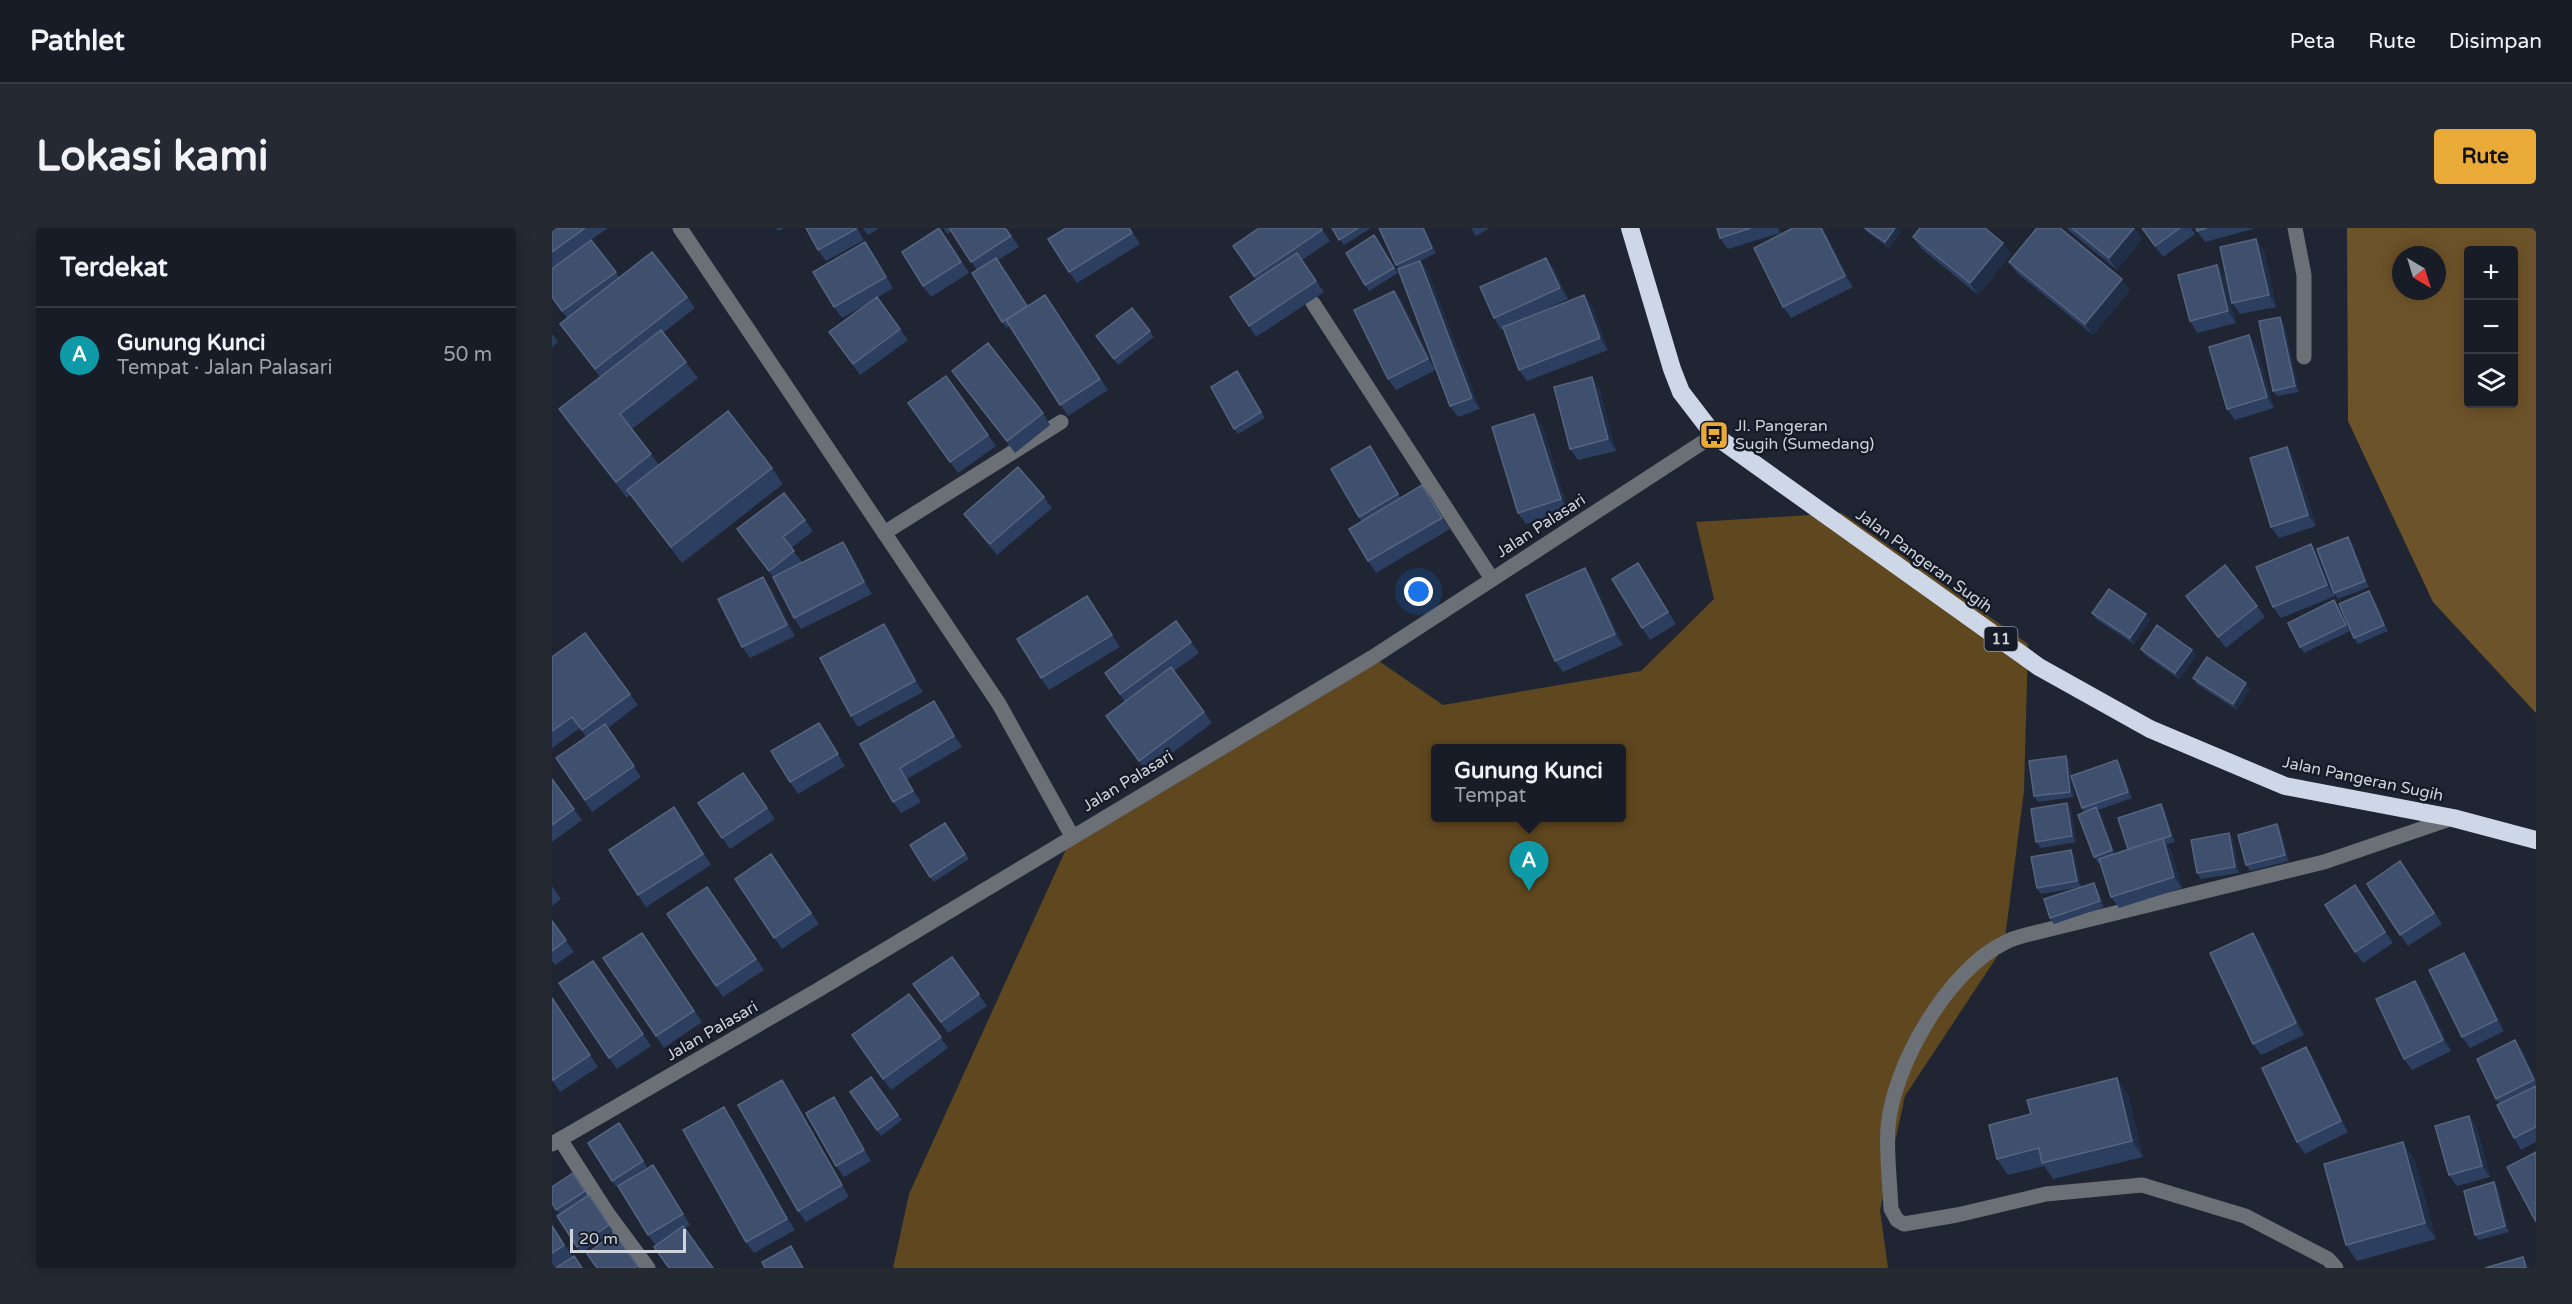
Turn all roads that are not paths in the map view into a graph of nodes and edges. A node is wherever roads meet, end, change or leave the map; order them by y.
1 (680, 228) edge
2 (1630, 228) edge
3 (2295, 228) edge
4 (1313, 303) edge
5 (2304, 357) dead end
6 (1061, 422) edge
7 (1714, 435) junction
8 (884, 533) junction
9 (1492, 579) junction
10 (2453, 818) junction
11 (1072, 836) junction
12 (2536, 840) edge
13 (556, 1141) edge
14 (648, 1268) edge
15 (2336, 1268) edge

1 - 8 street
2 - 7 highway, Jalan Pangeran Sugih / 11
3 - 5 street
4 - 9 street
6 - 8 street
7 - 9 street, Jalan Palasari
7 - 10 highway, Jalan Pangeran Sugih / 11
8 - 11 street
9 - 11 street, Jalan Palasari
10 - 12 highway, Jalan Pangeran Sugih / 11
10 - 15 street
11 - 13 street, Jalan Palasari
13 - 14 street

